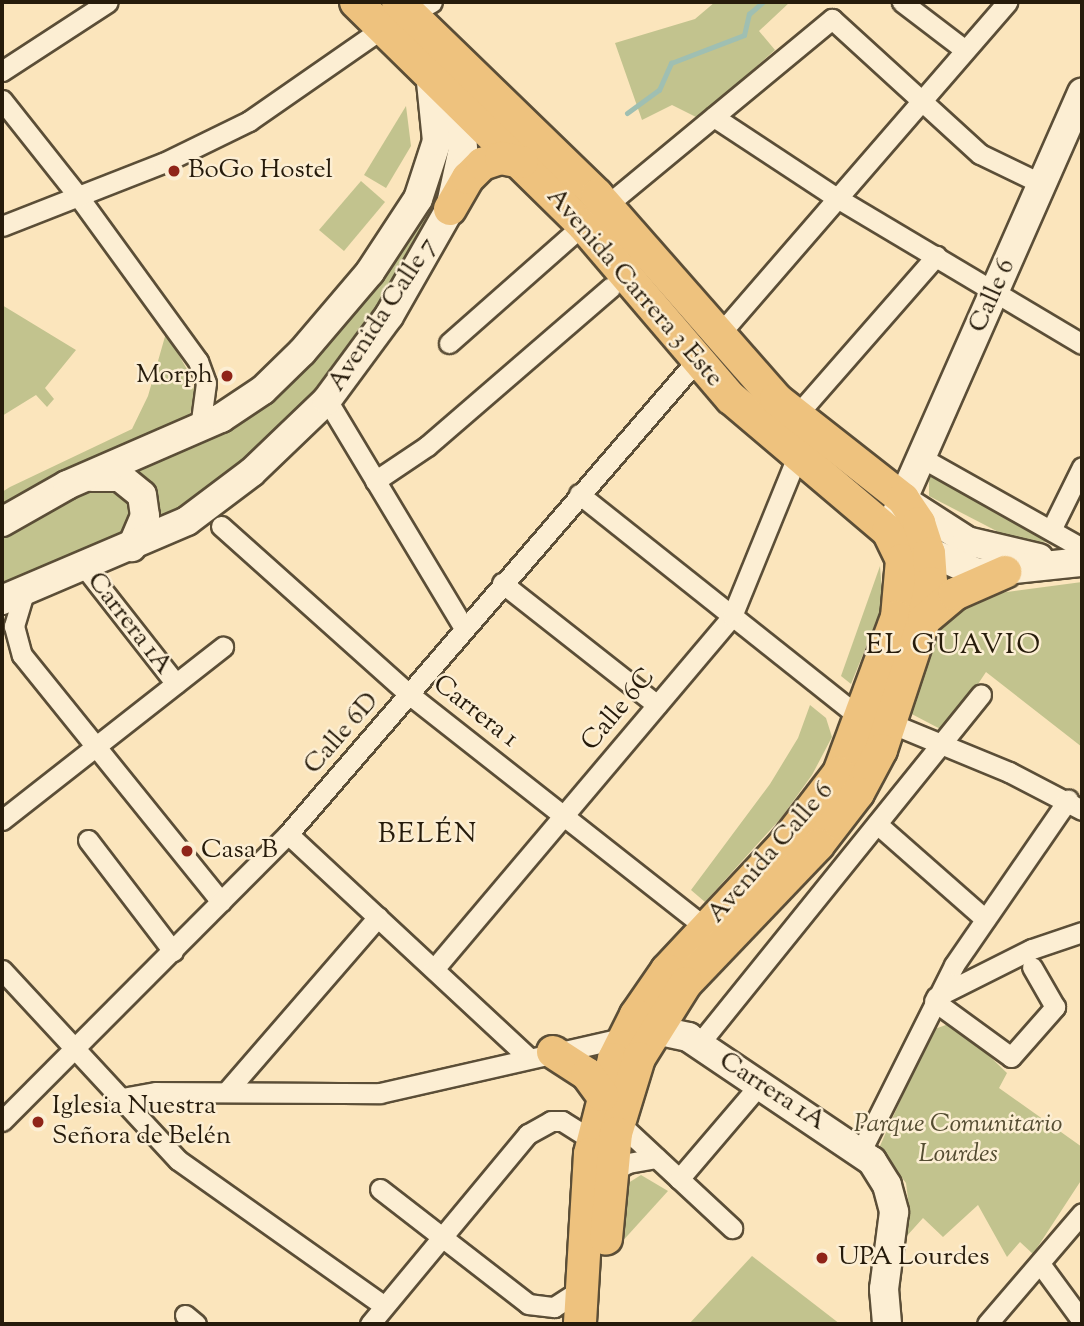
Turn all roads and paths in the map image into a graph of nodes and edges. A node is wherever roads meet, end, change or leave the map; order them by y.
1 (108, 2) edge
2 (356, 2) edge
3 (902, 2) edge
4 (1007, 2) edge
5 (406, 11) edge
6 (965, 50) junction
7 (443, 65) junction
8 (2, 71) edge
9 (1082, 93) edge
10 (2, 100) edge
11 (921, 101) junction
12 (461, 102) junction
13 (714, 117) junction
14 (522, 162) junction
15 (1042, 184) junction
16 (78, 196) junction
17 (837, 198) junction
18 (607, 205) junction
19 (450, 209) junction
20 (583, 225) junction
21 (2, 226) edge
22 (936, 256) junction
23 (611, 287) dead end
24 (995, 291) junction
25 (718, 336) junction
26 (449, 343) dead end
27 (1082, 344) edge
28 (698, 360) junction
29 (327, 400) junction
30 (796, 416) junction
31 (200, 428) junction
32 (797, 457) junction
33 (922, 458) junction
34 (1082, 467) edge
35 (82, 479) junction
36 (375, 481) junction
37 (579, 494) junction
38 (903, 499) junction
39 (2, 522) edge
40 (221, 526) dead end
41 (1051, 530) junction
42 (888, 531) junction
43 (132, 547) junction
44 (929, 553) junction
45 (1082, 557) edge
46 (82, 564) junction
47 (1005, 572) junction
48 (502, 583) junction
49 (26, 586) junction
50 (2, 600) edge
51 (732, 616) junction
52 (924, 620) junction
53 (464, 628) junction
54 (223, 647) dead end
55 (176, 684) junction
56 (981, 694) dead end
57 (410, 695) junction
58 (657, 705) junction
59 (876, 721) junction
60 (943, 742) junction
61 (96, 748) junction
62 (1075, 805) edge
63 (564, 815) junction
64 (2, 820) edge
65 (877, 824) junction
66 (288, 834) junction
67 (88, 839) dead end
68 (221, 902) junction
69 (378, 917) junction
70 (985, 919) junction
71 (706, 928) junction
72 (1082, 932) edge
73 (173, 951) junction
74 (1032, 967) dead end
75 (434, 969) junction
76 (2, 970) edge
77 (935, 999) junction
78 (638, 1035) junction
79 (699, 1044) junction
80 (74, 1051) junction
81 (541, 1055) junction
82 (760, 1084) junction
83 (228, 1090) junction
84 (602, 1095) junction
85 (122, 1098) junction
86 (2, 1121) edge
87 (618, 1122) junction
88 (592, 1140) junction
89 (860, 1150) junction
90 (657, 1158) junction
91 (611, 1172) junction
92 (679, 1179) junction
93 (380, 1189) dead end
94 (1082, 1213) edge
95 (732, 1228) dead end
96 (440, 1236) junction
97 (1041, 1265) junction
98 (583, 1288) junction
99 (384, 1306) junction
100 (1082, 1321) edge
101 (370, 1324) edge
102 (580, 1324) edge
103 (600, 1324) edge
104 (887, 1324) edge
105 (987, 1324) edge

1 - 8 street
2 - 5 main road, Avenida Carrera 3 Este
3 - 6 street
4 - 6 street
5 - 7 main road, Avenida Carrera 3 Este
5 - 16 street
6 - 11 street
7 - 12 main road, Avenida Carrera 3 Este
7 - 18 main road, Avenida Carrera 3 Este
7 - 31 street, Avenida Calle 7
9 - 15 street, Calle 6
10 - 16 street
11 - 13 street
11 - 15 street
11 - 17 street
12 - 14 main road, Avenida Carrera 3 Este
12 - 19 street, Avenida Calle 7
13 - 17 street
13 - 18 street
14 - 19 main road
14 - 20 main road, Avenida Carrera 3 Este
15 - 24 street, Calle 6
16 - 21 street
16 - 31 street
17 - 22 street
17 - 25 street
18 - 25 main road, Avenida Carrera 3 Este
19 - 29 street, Avenida Calle 7
20 - 26 street
20 - 28 main road, Avenida Carrera 3 Este
22 - 24 street
22 - 30 street
23 - 36 street
24 - 27 street
24 - 33 street, Calle 6
25 - 30 main road, Avenida Carrera 3 Este
28 - 32 main road, Avenida Carrera 3 Este
28 - 37 street, Calle 6D
29 - 36 street
29 - 43 street, Avenida Calle 7
30 - 38 main road, Avenida Carrera 3 Este
31 - 35 street, Avenida Calle 7
32 - 42 main road, Avenida Carrera 3 Este
32 - 51 street, Calle 6C
33 - 38 street, Calle 6
33 - 41 street
34 - 41 street
35 - 39 street, Avenida Calle 7
35 - 43 street
36 - 53 street
37 - 48 street, Calle 6D
37 - 51 street
38 - 42 street
38 - 44 main road, Avenida Calle 6
38 - 45 street
40 - 57 street, Carrera 1
41 - 45 street
42 - 44 street, Avenida Carrera 3 Este
42 - 59 main road, Avenida Calle 6
43 - 46 street, Avenida Calle 7
44 - 47 street, Avenida Carrera 3 Este
44 - 52 main road, Avenida Calle 6
45 - 47 street, Avenida Carrera 3 Este
46 - 49 street, Avenida Calle 7
46 - 55 street, Carrera 1A
47 - 52 main road
48 - 53 street, Calle 6D
48 - 58 street
49 - 50 street, Avenida Calle 7
49 - 61 street
51 - 58 street, Calle 6C
51 - 59 street
52 - 59 main road, Avenida Calle 6
53 - 57 street, Calle 6D
54 - 55 street
55 - 61 street
56 - 60 street
57 - 63 street, Carrera 1
57 - 66 street, Calle 6D
58 - 63 street, Calle 6C
59 - 60 street
59 - 71 main road, Avenida Calle 6
59 - 78 main road, Avenida Calle 6
60 - 62 street
60 - 65 street
61 - 64 street
61 - 68 street
62 - 70 street
63 - 71 street, Carrera 1
63 - 75 street, Calle 6C
65 - 70 street
65 - 79 street
66 - 68 street, Calle 6D
66 - 69 street
67 - 73 street
68 - 73 street, Calle 6D
69 - 75 street
69 - 83 street
70 - 77 street
71 - 78 main road, Avenida Calle 6
72 - 77 street
73 - 80 street, Calle 6D
74 - 77 street
75 - 81 street
76 - 80 street
77 - 89 street
78 - 79 street, Carrera 1A
78 - 81 street
78 - 84 main road, Avenida Calle 6
78 - 87 main road, Avenida Calle 6
79 - 82 street, Carrera 1A
80 - 85 street
80 - 86 street, Calle 6D
81 - 83 street
81 - 84 main road
82 - 89 street, Carrera 1A
82 - 92 street
83 - 85 street
84 - 88 main road, Avenida Calle 6
85 - 99 street
87 - 90 street
87 - 91 main road, Avenida Calle 6
88 - 96 street
88 - 98 main road, Avenida Calle 6
89 - 104 street, Carrera 1A
90 - 91 street
90 - 92 street
91 - 103 main road, Avenida Calle 6
92 - 95 street
93 - 96 street
94 - 97 street
96 - 98 street
96 - 99 street
97 - 100 street
97 - 105 street
98 - 102 main road, Avenida Calle 6
99 - 101 street

